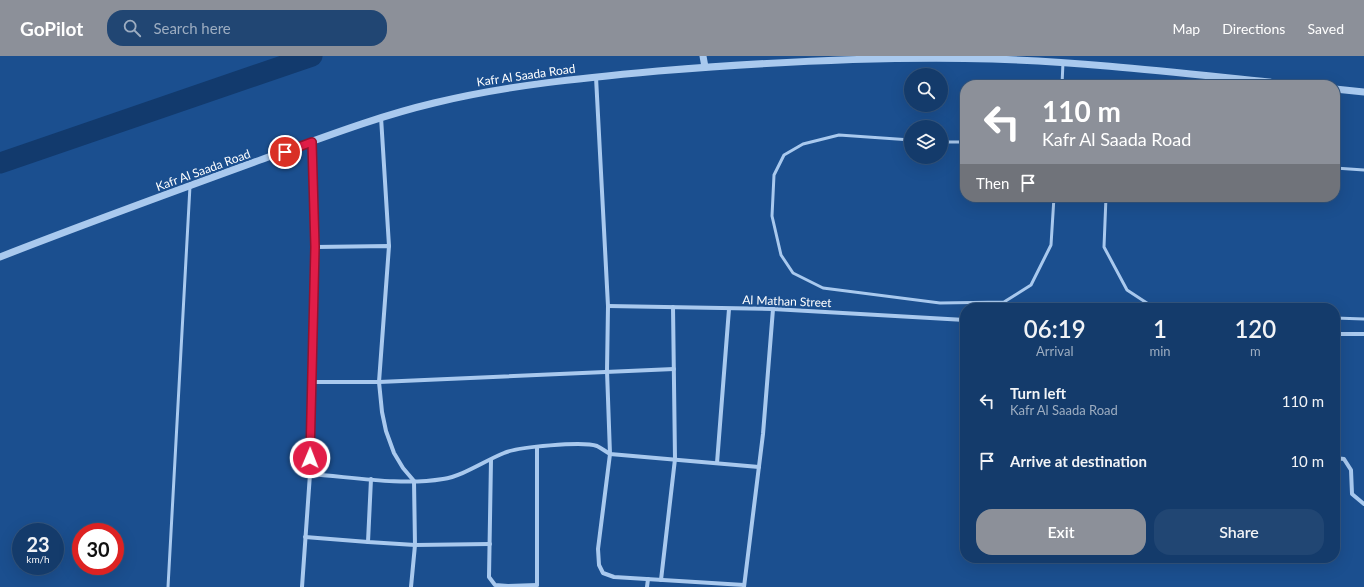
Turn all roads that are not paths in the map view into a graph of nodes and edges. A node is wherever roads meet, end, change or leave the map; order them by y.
1 (703, 56) edge
2 (1063, 62) junction
3 (705, 67) junction
4 (596, 77) junction
5 (1062, 80) edge
6 (1247, 80) edge
7 (1340, 90) edge
8 (1364, 92) edge
9 (381, 117) junction
10 (904, 140) edge
11 (312, 142) junction
12 (948, 142) edge
13 (960, 142) edge
14 (1340, 168) edge
15 (1364, 170) edge
16 (190, 186) junction
17 (1054, 202) edge
18 (1106, 202) edge
19 (389, 246) junction
20 (315, 247) junction
21 (0, 257) edge
22 (1147, 303) edge
23 (608, 306) junction
24 (672, 308) junction
25 (729, 308) junction
26 (773, 309) junction
27 (1340, 318) edge
28 (1364, 319) edge
29 (960, 320) edge
30 (1340, 334) edge
31 (1364, 334) edge
32 (674, 369) junction
33 (607, 372) junction
34 (312, 382) junction
35 (379, 382) junction
36 (537, 448) junction
37 (610, 454) junction
38 (675, 459) junction
39 (1340, 459) edge
40 (491, 460) junction
41 (717, 463) junction
42 (759, 467) junction
43 (310, 474) junction
44 (371, 479) junction
45 (414, 481) junction
46 (1364, 504) edge
47 (305, 537) junction
48 (368, 542) junction
49 (490, 544) junction
50 (415, 545) junction
51 (648, 579) junction
52 (661, 580) junction
53 (537, 586) edge
54 (744, 586) edge
55 (168, 587) edge
56 (302, 587) edge
57 (411, 587) edge
58 (647, 587) edge

1 - 3 street
2 - 3 street, Kafr Al Saada Road
2 - 5 lane
2 - 6 street, Kafr Al Saada Road
3 - 4 street, Kafr Al Saada Road
4 - 9 street, Kafr Al Saada Road
4 - 23 street
7 - 8 street
9 - 11 street, Kafr Al Saada Road
9 - 19 street
10 - 17 lane
11 - 16 street, Kafr Al Saada Road
11 - 20 street
12 - 13 lane
14 - 15 lane
16 - 21 street, Kafr Al Saada Road
16 - 55 lane
18 - 22 lane
19 - 20 street
19 - 35 street
20 - 34 street
23 - 24 street, Al Mathan Street
23 - 33 street
24 - 25 street, Al Mathan Street
24 - 32 street
25 - 26 street, Al Mathan Street
25 - 41 street
26 - 29 street, Al Mathan Street
26 - 42 street
27 - 28 lane
30 - 31 street
32 - 33 street
32 - 38 street
33 - 35 street
33 - 37 street
34 - 35 street
34 - 43 street
35 - 45 street
36 - 37 street
36 - 40 street
36 - 53 street
37 - 38 street
37 - 51 street
38 - 41 street
38 - 52 street
39 - 46 street
40 - 45 street
40 - 49 street
41 - 42 street
42 - 54 street
43 - 44 street
43 - 47 street
44 - 45 street
44 - 48 street
45 - 50 street
47 - 48 street
47 - 56 street
48 - 50 street
49 - 50 street
49 - 53 street
50 - 57 street
51 - 52 street
51 - 58 street
52 - 54 street

